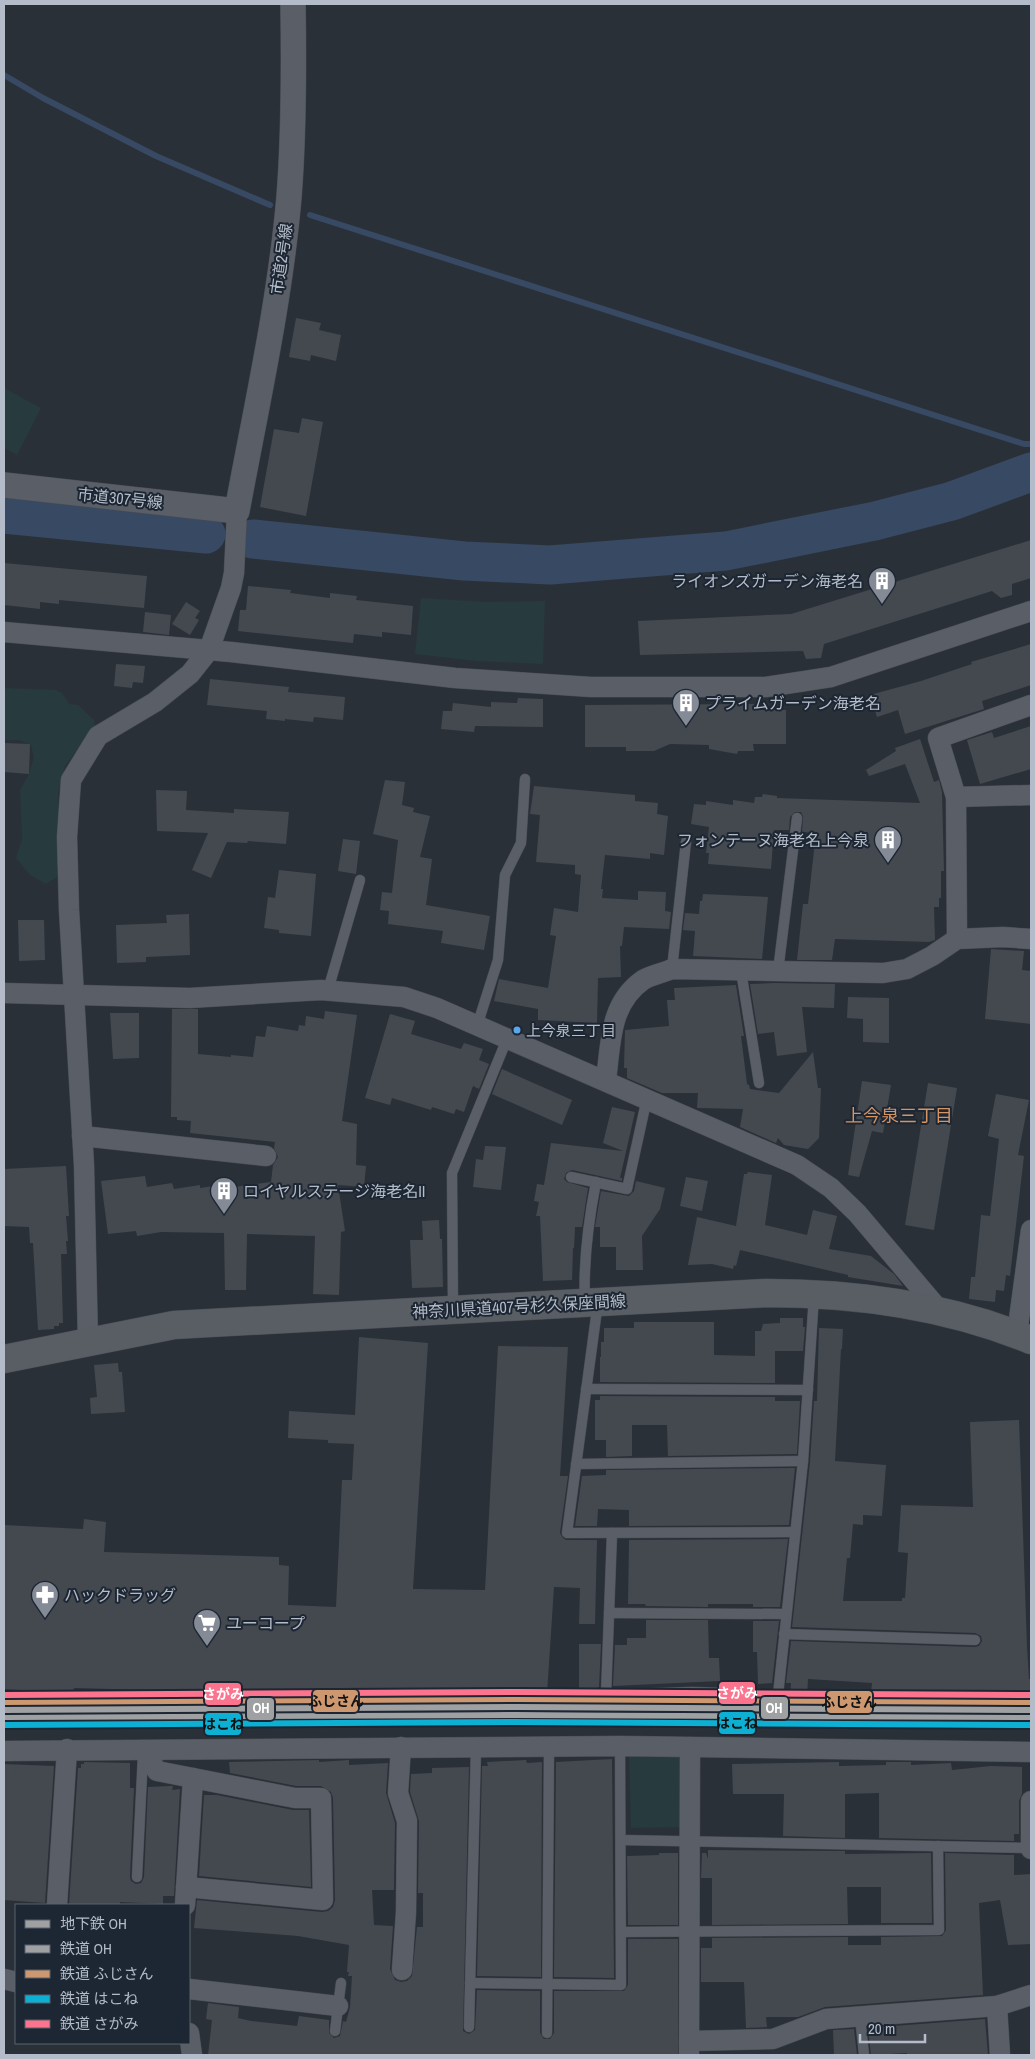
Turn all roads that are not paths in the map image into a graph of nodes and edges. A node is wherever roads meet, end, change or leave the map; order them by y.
1 (293, 4) edge
2 (4, 485) edge
3 (237, 511) junction
4 (1031, 611) edge
5 (4, 632) edge
6 (208, 650) junction
7 (1031, 705) edge
8 (525, 779) dead end
9 (1031, 795) edge
10 (956, 797) junction
11 (796, 818) dead end
12 (686, 842) dead end
13 (360, 880) dead end
14 (957, 939) junction
15 (1031, 939) edge
16 (672, 970) junction
17 (741, 971) junction
18 (778, 971) junction
19 (328, 990) junction
20 (4, 993) edge
21 (75, 994) junction
22 (477, 1026) junction
23 (507, 1039) junction
24 (606, 1080) junction
25 (759, 1083) dead end
26 (647, 1098) junction
27 (82, 1136) junction
28 (266, 1156) dead end
29 (571, 1177) dead end
30 (596, 1182) junction
31 (1031, 1230) edge
32 (814, 1293) junction
33 (592, 1302) junction
34 (452, 1310) junction
35 (940, 1312) junction
36 (1024, 1337) edge
37 (88, 1342) junction
38 (4, 1359) edge
39 (586, 1389) junction
40 (808, 1390) junction
41 (803, 1461) junction
42 (576, 1464) junction
43 (795, 1532) junction
44 (612, 1533) junction
45 (609, 1612) junction
46 (786, 1614) junction
47 (784, 1634) junction
48 (975, 1640) dead end
49 (620, 1746) junction
50 (401, 1747) junction
51 (476, 1747) junction
52 (549, 1747) junction
53 (690, 1747) junction
54 (66, 1749) junction
55 (143, 1750) junction
56 (4, 1751) edge
57 (1031, 1752) edge
58 (193, 1778) junction
59 (1031, 1801) edge
60 (621, 1840) junction
61 (690, 1841) junction
62 (938, 1846) junction
63 (1031, 1848) edge
64 (137, 1877) dead end
65 (185, 1896) edge
66 (57, 1904) edge
67 (621, 1932) junction
68 (690, 1933) junction
69 (402, 1970) dead end
70 (341, 1983) dead end
71 (470, 1983) junction
72 (548, 1984) junction
73 (190, 1989) edge
74 (1031, 1995) edge
75 (338, 2006) junction
76 (997, 2006) junction
77 (860, 2017) junction
78 (469, 2026) dead end
79 (335, 2031) dead end
80 (547, 2033) dead end
81 (190, 2040) edge
82 (689, 2048) edge
83 (192, 2055) edge
84 (864, 2055) edge
85 (1000, 2055) edge

1 - 3 street, 市道2号線
2 - 3 street, 市道307号線
3 - 6 street
4 - 6 street
5 - 6 street
6 - 21 street
7 - 10 street
8 - 22 lane
9 - 10 street
10 - 14 street
11 - 18 lane
12 - 16 lane
13 - 19 lane
14 - 15 street
14 - 18 street
16 - 17 street
16 - 24 street
17 - 18 street
17 - 25 lane
19 - 21 street
19 - 22 street
20 - 21 street
21 - 27 street
22 - 23 street
23 - 24 street
23 - 34 lane
24 - 26 street
26 - 30 lane
26 - 35 street
27 - 28 street
27 - 37 street
29 - 30 lane
30 - 33 lane
31 - 36 street
32 - 33 main road, 神奈川県道407号杉久保座間線
32 - 35 main road, 神奈川県道407号杉久保座間線
32 - 40 lane
33 - 34 main road, 神奈川県道407号杉久保座間線
33 - 39 lane
34 - 37 main road, 神奈川県道407号杉久保座間線
35 - 36 main road, 神奈川県道407号杉久保座間線
37 - 38 main road, 神奈川県道407号杉久保座間線
39 - 40 lane
39 - 42 lane
40 - 41 lane
41 - 42 lane
41 - 43 lane
42 - 44 lane
43 - 44 lane
43 - 46 lane
44 - 45 lane
45 - 46 lane
45 - 47 lane
46 - 47 lane
47 - 48 lane
49 - 52 street
49 - 53 street
49 - 60 lane
50 - 51 street
50 - 55 street
50 - 69 street
51 - 52 street
51 - 71 lane
52 - 72 lane
53 - 57 street
53 - 61 street
54 - 55 street
54 - 56 street
54 - 66 street
55 - 58 street
55 - 64 lane
58 - 65 street
58 - 65 street
59 - 63 street
60 - 61 lane
60 - 67 lane
61 - 62 lane
61 - 68 street
62 - 63 lane
62 - 68 lane
67 - 68 lane
67 - 72 lane
68 - 82 street
70 - 75 lane
71 - 72 lane
71 - 78 lane
72 - 80 lane
73 - 75 street
74 - 76 street
75 - 79 lane
76 - 77 street
76 - 85 street
77 - 82 street
77 - 84 lane
81 - 83 street

